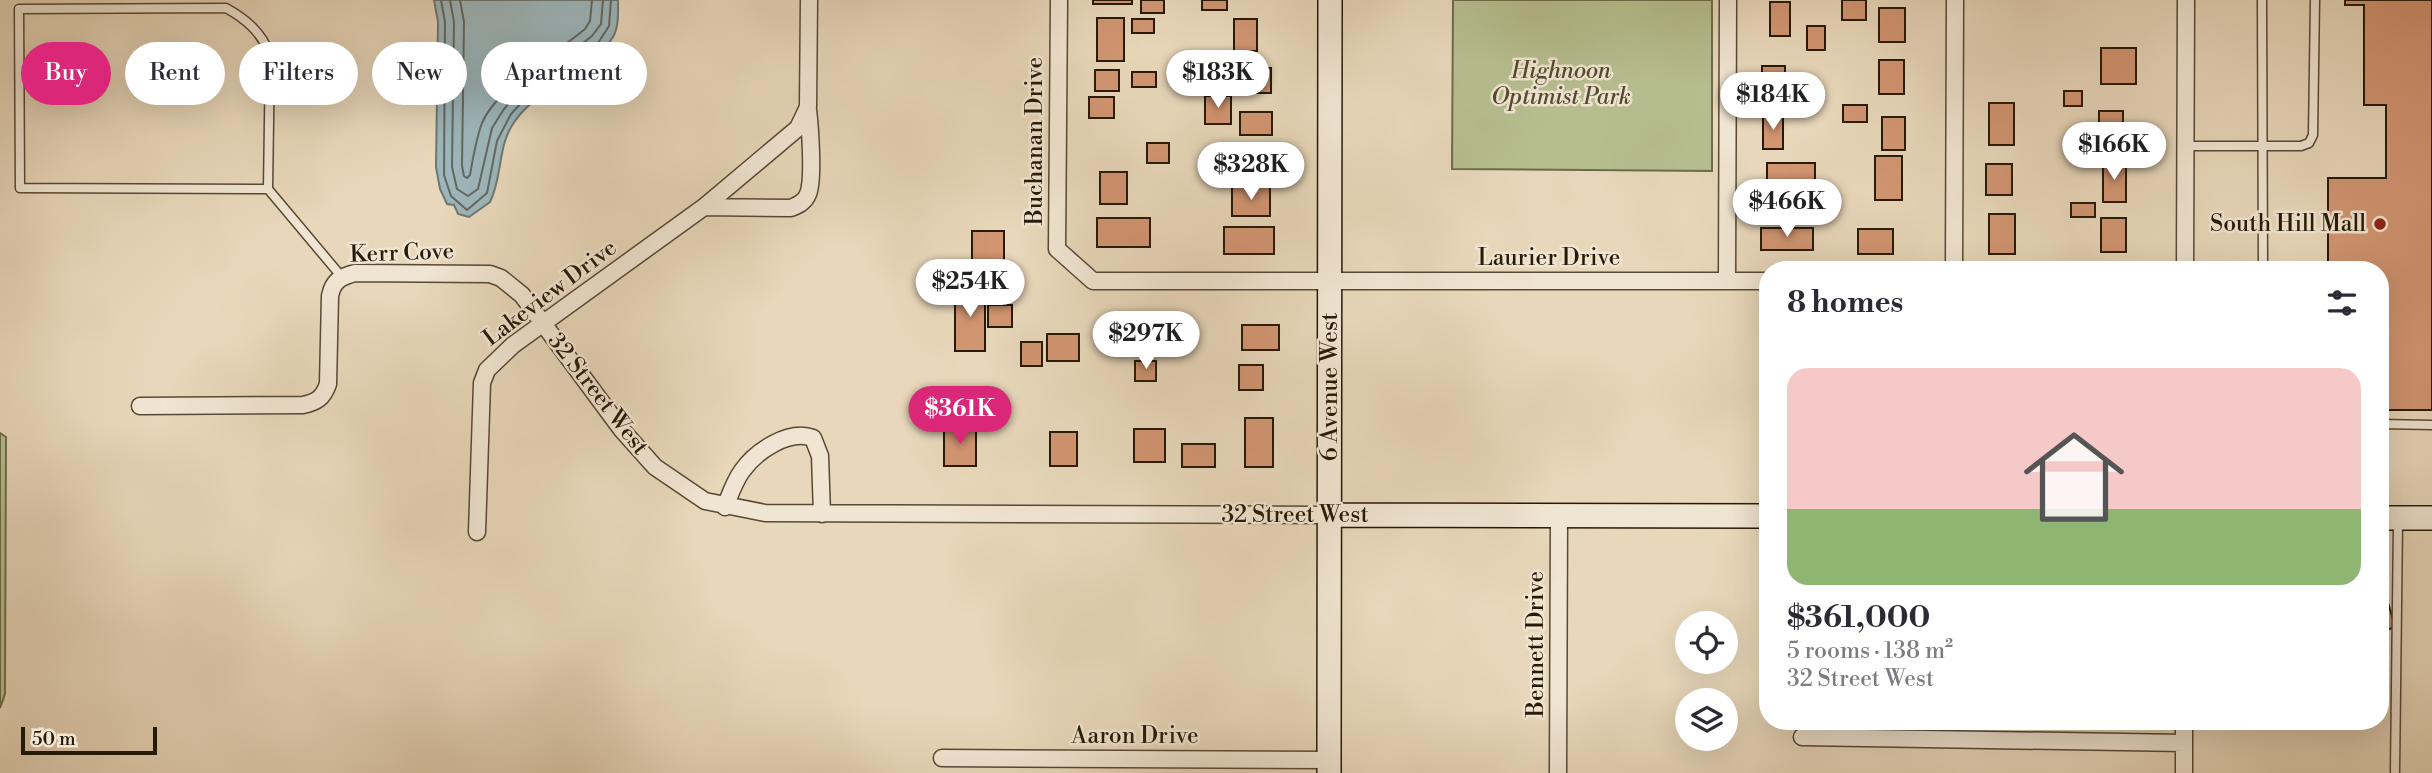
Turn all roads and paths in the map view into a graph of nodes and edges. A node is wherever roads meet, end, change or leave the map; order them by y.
1 (809, 0) edge
2 (1059, 0) edge
3 (1331, 0) edge
4 (1728, 0) edge
5 (1955, 0) edge
6 (2186, 0) edge
7 (2262, 0) edge
8 (2315, 0) edge
9 (808, 107) junction
10 (2186, 146) junction
11 (2264, 146) junction
12 (268, 189) junction
13 (704, 207) junction
14 (1954, 261) edge
15 (2185, 261) edge
16 (2263, 261) edge
17 (341, 276) junction
18 (1330, 280) junction
19 (1727, 281) junction
20 (1759, 281) edge
21 (543, 324) junction
22 (140, 406) dead end
23 (2389, 424) edge
24 (2432, 425) edge
25 (725, 507) junction
26 (822, 514) junction
27 (1330, 515) junction
28 (1559, 516) junction
29 (1759, 516) edge
30 (2389, 518) edge
31 (2432, 518) edge
32 (477, 532) dead end
33 (2184, 730) edge
34 (1802, 737) dead end
35 (2184, 743) junction
36 (942, 758) dead end
37 (1329, 766) edge
38 (2395, 771) dead end
39 (1558, 773) edge
40 (2184, 773) edge

1 - 9 street
2 - 18 street, Buchanan Drive
3 - 18 street, 6 Avenue West
4 - 19 street
5 - 14 street
6 - 10 street
7 - 11 lane
8 - 11 lane
9 - 13 street, Lakeview Drive
9 - 13 street
10 - 11 lane
10 - 15 street
11 - 16 lane
12 - 12 lane
12 - 17 lane
13 - 21 street, Lakeview Drive
17 - 21 street, Kerr Cove
17 - 22 street, Kerr Cove
18 - 19 street, Laurier Drive
18 - 27 street, 6 Avenue West
19 - 20 street, Laurier Drive
21 - 25 street, 32 Street West
21 - 32 street, Lakeview Drive
23 - 24 lane
25 - 26 street, 32 Street West
25 - 26 street
26 - 27 street, 32 Street West
27 - 28 street, 32 Street West
27 - 37 street, 6 Avenue West
28 - 29 street, 32 Street West
28 - 39 street, Bennett Drive
30 - 31 street
30 - 38 lane
33 - 35 street
34 - 35 street
35 - 40 street
36 - 37 street, Aaron Drive

